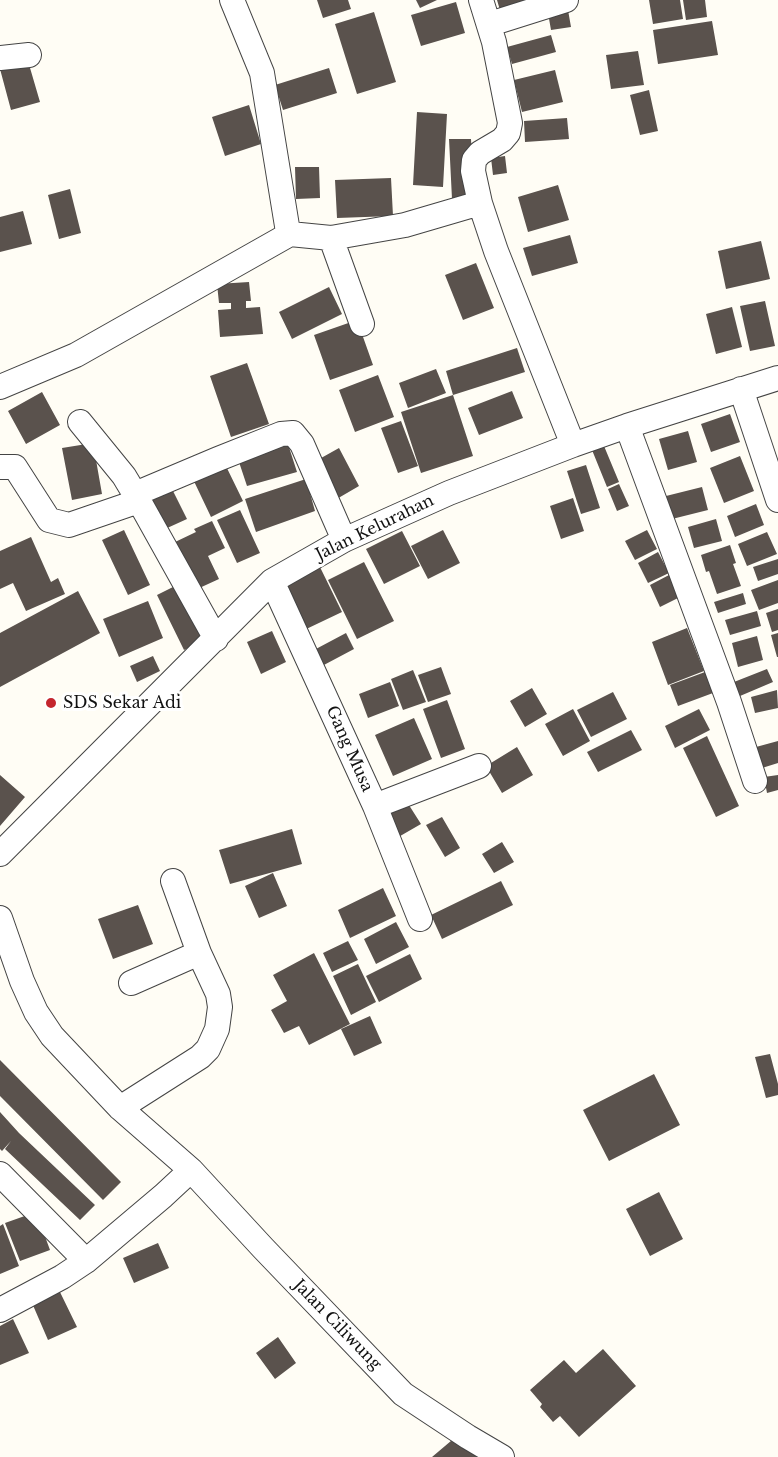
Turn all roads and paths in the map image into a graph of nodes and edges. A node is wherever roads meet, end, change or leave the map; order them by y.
1 (232, 0) edge
2 (481, 0) edge
3 (566, 0) edge
4 (490, 24) junction
5 (29, 55) dead end
6 (0, 58) edge
7 (480, 202) junction
8 (290, 234) junction
9 (331, 238) junction
10 (362, 324) dead end
11 (778, 378) edge
12 (0, 387) edge
13 (741, 389) junction
14 (81, 422) dead end
15 (627, 426) junction
16 (573, 445) junction
17 (0, 467) edge
18 (137, 498) junction
19 (778, 500) edge
20 (344, 540) junction
21 (272, 581) junction
22 (216, 639) junction
23 (479, 766) dead end
24 (754, 781) dead end
25 (375, 806) junction
26 (0, 854) edge
27 (173, 881) dead end
28 (0, 918) edge
29 (420, 918) dead end
30 (199, 953) junction
31 (131, 984) dead end
32 (120, 1108) junction
33 (191, 1170) junction
34 (0, 1174) edge
35 (86, 1261) junction
36 (0, 1310) edge
37 (502, 1457) edge

1 - 8 street
2 - 4 street
3 - 4 street
4 - 7 street
5 - 6 street
7 - 9 street
7 - 16 street
8 - 9 street
8 - 12 street
9 - 10 street
11 - 13 street, Jalan Kelurahan
13 - 15 street, Jalan Kelurahan
13 - 19 street
14 - 18 street
15 - 16 street, Jalan Kelurahan
15 - 24 street
16 - 20 street, Jalan Kelurahan
17 - 18 street
18 - 20 street
18 - 22 street
20 - 21 street, Jalan Kelurahan
21 - 22 street, Jalan Kelurahan
21 - 25 street, Gang Musa
22 - 26 street, Jalan Kelurahan
23 - 25 street
25 - 29 street, Gang Musa
27 - 30 street
28 - 32 street, Jalan Ciliwung
30 - 31 street
30 - 32 street
32 - 33 street, Jalan Ciliwung
33 - 35 street
33 - 37 street, Jalan Ciliwung
34 - 35 street
35 - 36 street

